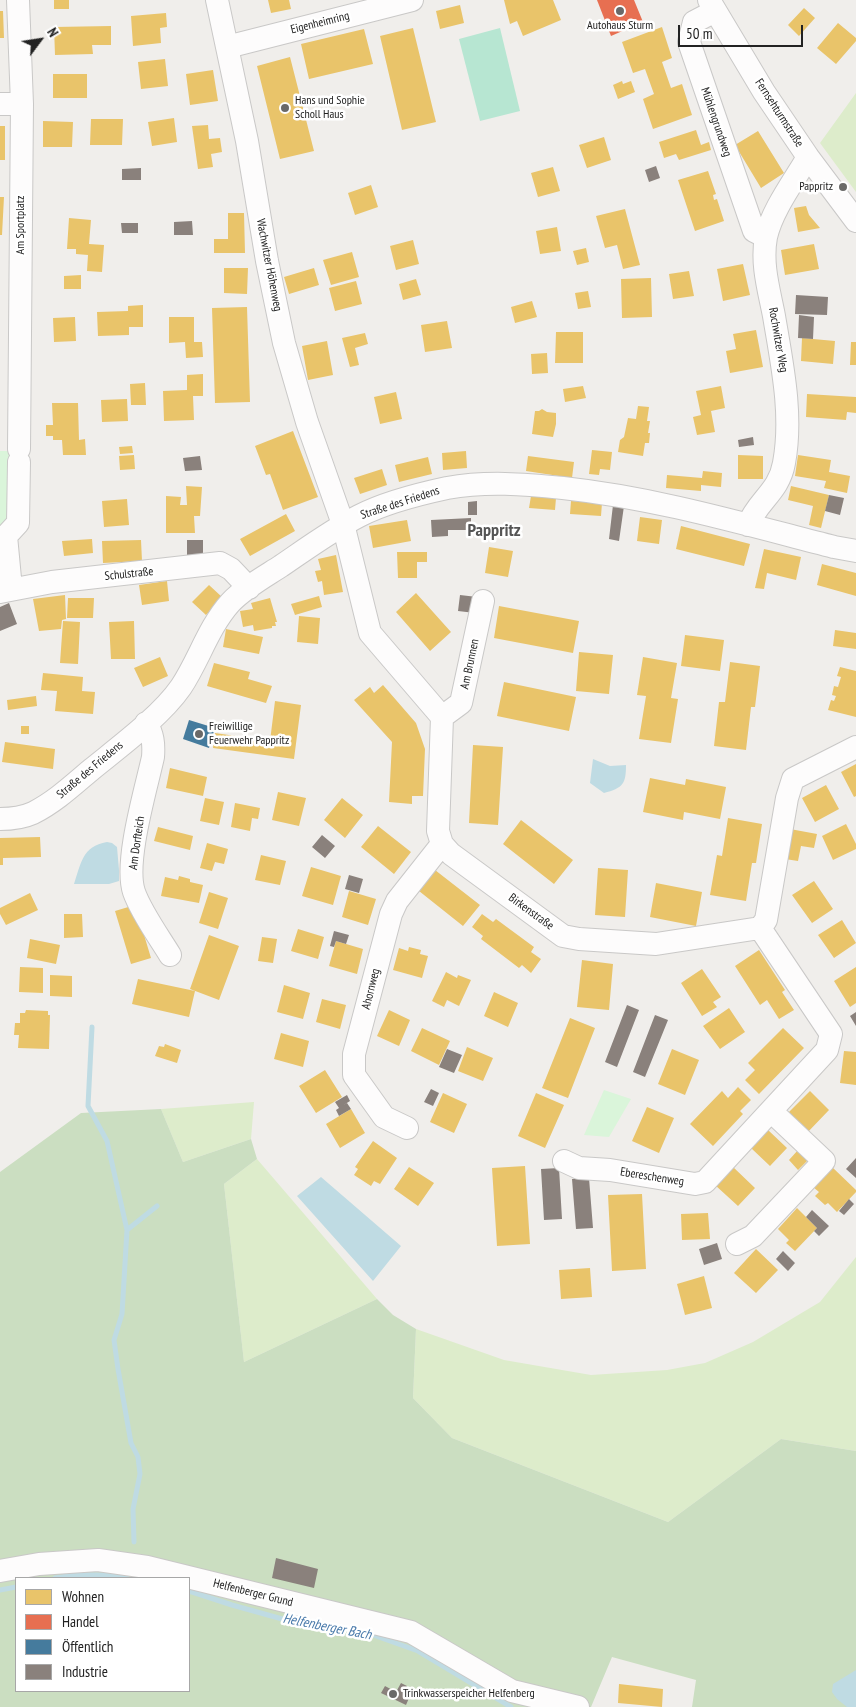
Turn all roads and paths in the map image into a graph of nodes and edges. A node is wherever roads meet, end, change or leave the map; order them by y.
1 (18, 0) edge
2 (216, 0) edge
3 (412, 0) edge
4 (712, 6) edge
5 (227, 47) junction
6 (11, 104) edge
7 (808, 156) junction
8 (856, 221) edge
9 (766, 237) junction
10 (344, 524) junction
11 (748, 524) junction
12 (856, 550) edge
13 (249, 588) junction
14 (6, 590) edge
15 (483, 601) dead end
16 (442, 717) junction
17 (146, 724) junction
18 (856, 747) edge
19 (0, 819) edge
20 (442, 844) junction
21 (760, 928) junction
22 (170, 955) dead end
23 (771, 1111) junction
24 (407, 1128) dead end
25 (564, 1161) dead end
26 (737, 1244) dead end
27 (0, 1571) edge
28 (188, 1577) edge
29 (190, 1578) edge
30 (578, 1707) edge

1 - 6 street, Am Sportplatz
2 - 5 street, Wachwitzer Höhenweg
3 - 5 street, Eigenheimring
4 - 7 street, Fernsehturmstraße
4 - 9 street, Mühlengrundweg
5 - 10 street, Wachwitzer Höhenweg
6 - 14 street, Am Sportplatz
7 - 8 street, Fernsehturmstraße
7 - 9 street, Rochwitzer Weg
9 - 11 street, Rochwitzer Weg
10 - 11 street, Straße des Friedens
10 - 13 street, Straße des Friedens
10 - 16 street
11 - 12 street, Straße des Friedens
13 - 14 street, Schulstraße
13 - 17 street, Straße des Friedens
15 - 16 street, Am Brunnen
16 - 20 street
17 - 19 street, Straße des Friedens
17 - 22 street, Am Dorfteich
18 - 21 street
20 - 21 street, Birkenstraße
20 - 24 street, Ahornweg
21 - 23 street, Ebereschenweg
23 - 25 street, Ebereschenweg
23 - 26 street
27 - 28 street, Helfenberger Grund
29 - 30 street, Helfenberger Grund

